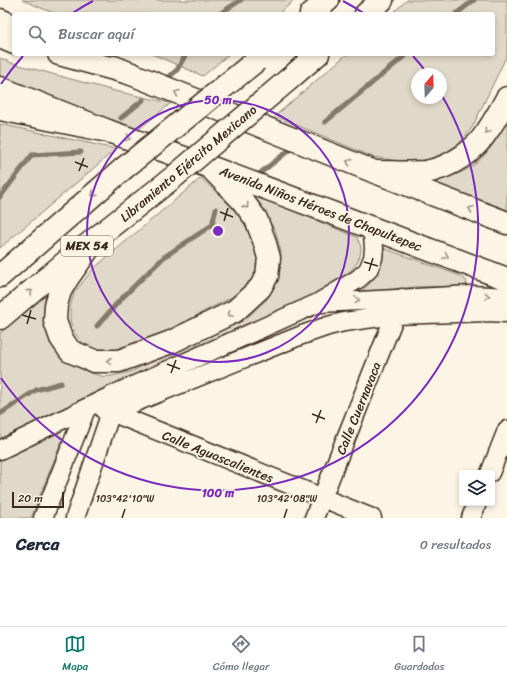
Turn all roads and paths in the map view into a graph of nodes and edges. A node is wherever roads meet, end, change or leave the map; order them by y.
1 (328, 0) edge
2 (382, 0) edge
3 (313, 12) edge
4 (368, 12) edge
5 (0, 20) edge
6 (12, 25) edge
7 (0, 37) edge
8 (12, 41) edge
9 (66, 56) edge
10 (87, 56) edge
11 (316, 56) edge
12 (260, 57) edge
13 (132, 74) junction
14 (0, 88) edge
15 (507, 98) edge
16 (0, 109) edge
17 (108, 131) junction
18 (210, 167) junction
19 (375, 172) junction
20 (507, 223) edge
21 (370, 227) junction
22 (96, 238) junction
23 (0, 275) edge
24 (507, 279) edge
25 (507, 297) edge
26 (402, 298) junction
27 (318, 303) junction
28 (507, 313) edge
29 (395, 315) junction
30 (0, 318) edge
31 (86, 409) junction
32 (111, 412) junction
33 (507, 430) edge
34 (0, 450) edge
35 (491, 470) edge
36 (322, 498) junction
37 (476, 506) edge
38 (43, 518) edge
39 (75, 518) edge
40 (314, 518) edge
41 (372, 518) edge
42 (471, 518) edge

1 - 3 main road
2 - 4 main road
5 - 6 main road
7 - 8 main road
9 - 13 main road
10 - 13 main road
11 - 22 main road, Libramiento Ejército Mexicano / MEX 54, bridge
12 -> 23 main road, MEX 54, bridge
19 -> 13 main road
14 - 17 main road, Avenida Niños Héroes de Chapultepec
15 -> 19 main road
16 - 17 main road
17 -> 18 main road, Avenida Niños Héroes de Chapultepec
18 - 21 main road, Avenida Niños Héroes de Chapultepec
18 -> 22 main road
20 -> 19 main road
21 -> 24 main road, Avenida Niños Héroes de Chapultepec
21 - 27 street
30 -> 22 main road, Libramiento Ejército Mexicano / MEX 54
26 -> 25 street
27 -> 26 street
26 - 29 street, Calle Cuernavaca
27 - 31 street
28 - 29 street
29 - 32 street
29 - 36 street, Calle Cuernavaca
31 - 32 street, Calle Aguascalientes
31 - 34 street
31 - 38 street
32 - 36 street, Calle Aguascalientes
32 - 39 street
33 - 35 street
36 - 40 street, Calle Cuernavaca
36 - 41 street, Calle Aguascalientes
37 - 42 street

